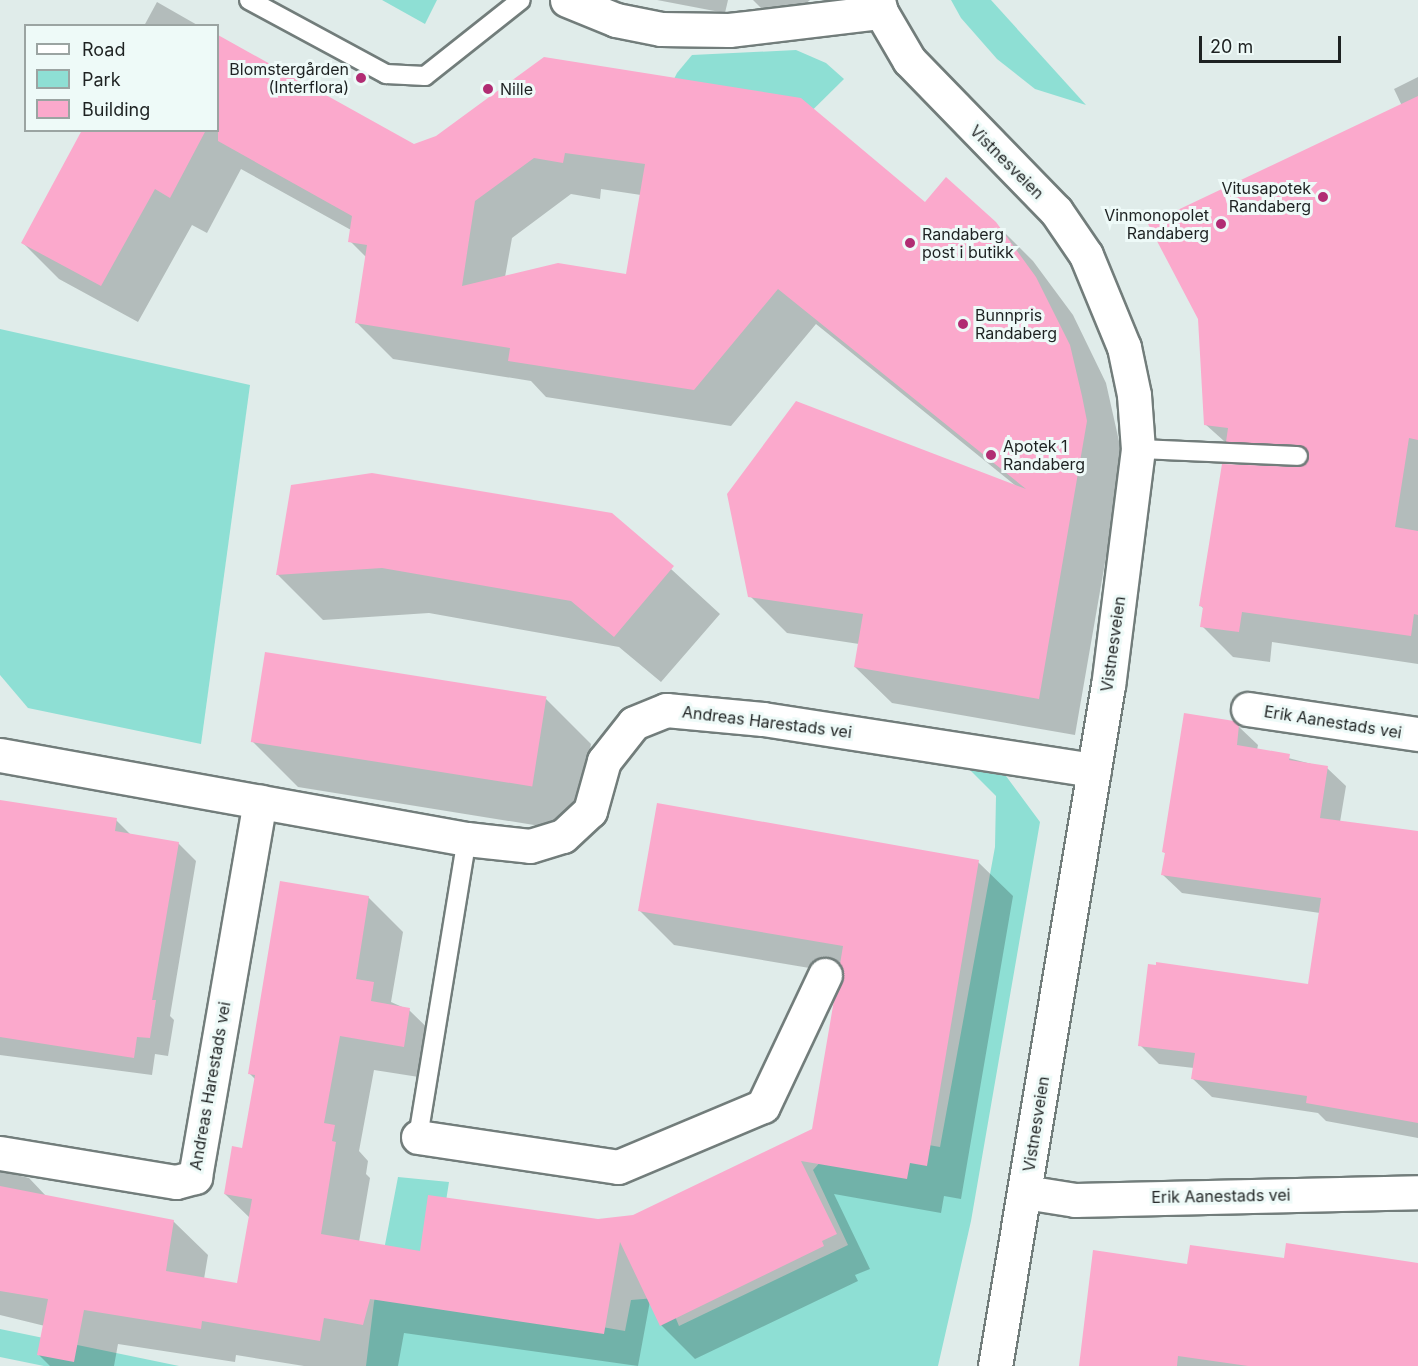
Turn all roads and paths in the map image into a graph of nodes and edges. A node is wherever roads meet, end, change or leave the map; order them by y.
1 (249, 0) edge
2 (521, 0) edge
3 (567, 0) edge
4 (880, 6) edge
5 (1138, 449) junction
6 (1298, 456) dead end
7 (1248, 709) dead end
8 (1418, 735) edge
9 (0, 755) edge
10 (1094, 770) junction
11 (260, 802) junction
12 (467, 839) junction
13 (825, 975) dead end
14 (418, 1137) joint
15 (0, 1153) edge
16 (1025, 1192) junction
17 (1418, 1192) edge
18 (995, 1366) edge

1 - 2 lane
3 - 4 street
4 - 5 street, Vistnesveien
5 - 6 lane
5 - 10 street, Vistnesveien
7 - 8 street, Erik Aanestads vei
9 - 11 street, Andreas Harestads vei
10 - 12 street, Andreas Harestads vei
10 - 16 street, Vistnesveien
11 - 12 street, Andreas Harestads vei
11 - 15 street, Andreas Harestads vei
12 - 14 lane
13 - 14 street
16 - 17 street, Erik Aanestads vei
16 - 18 street, Vistnesveien

